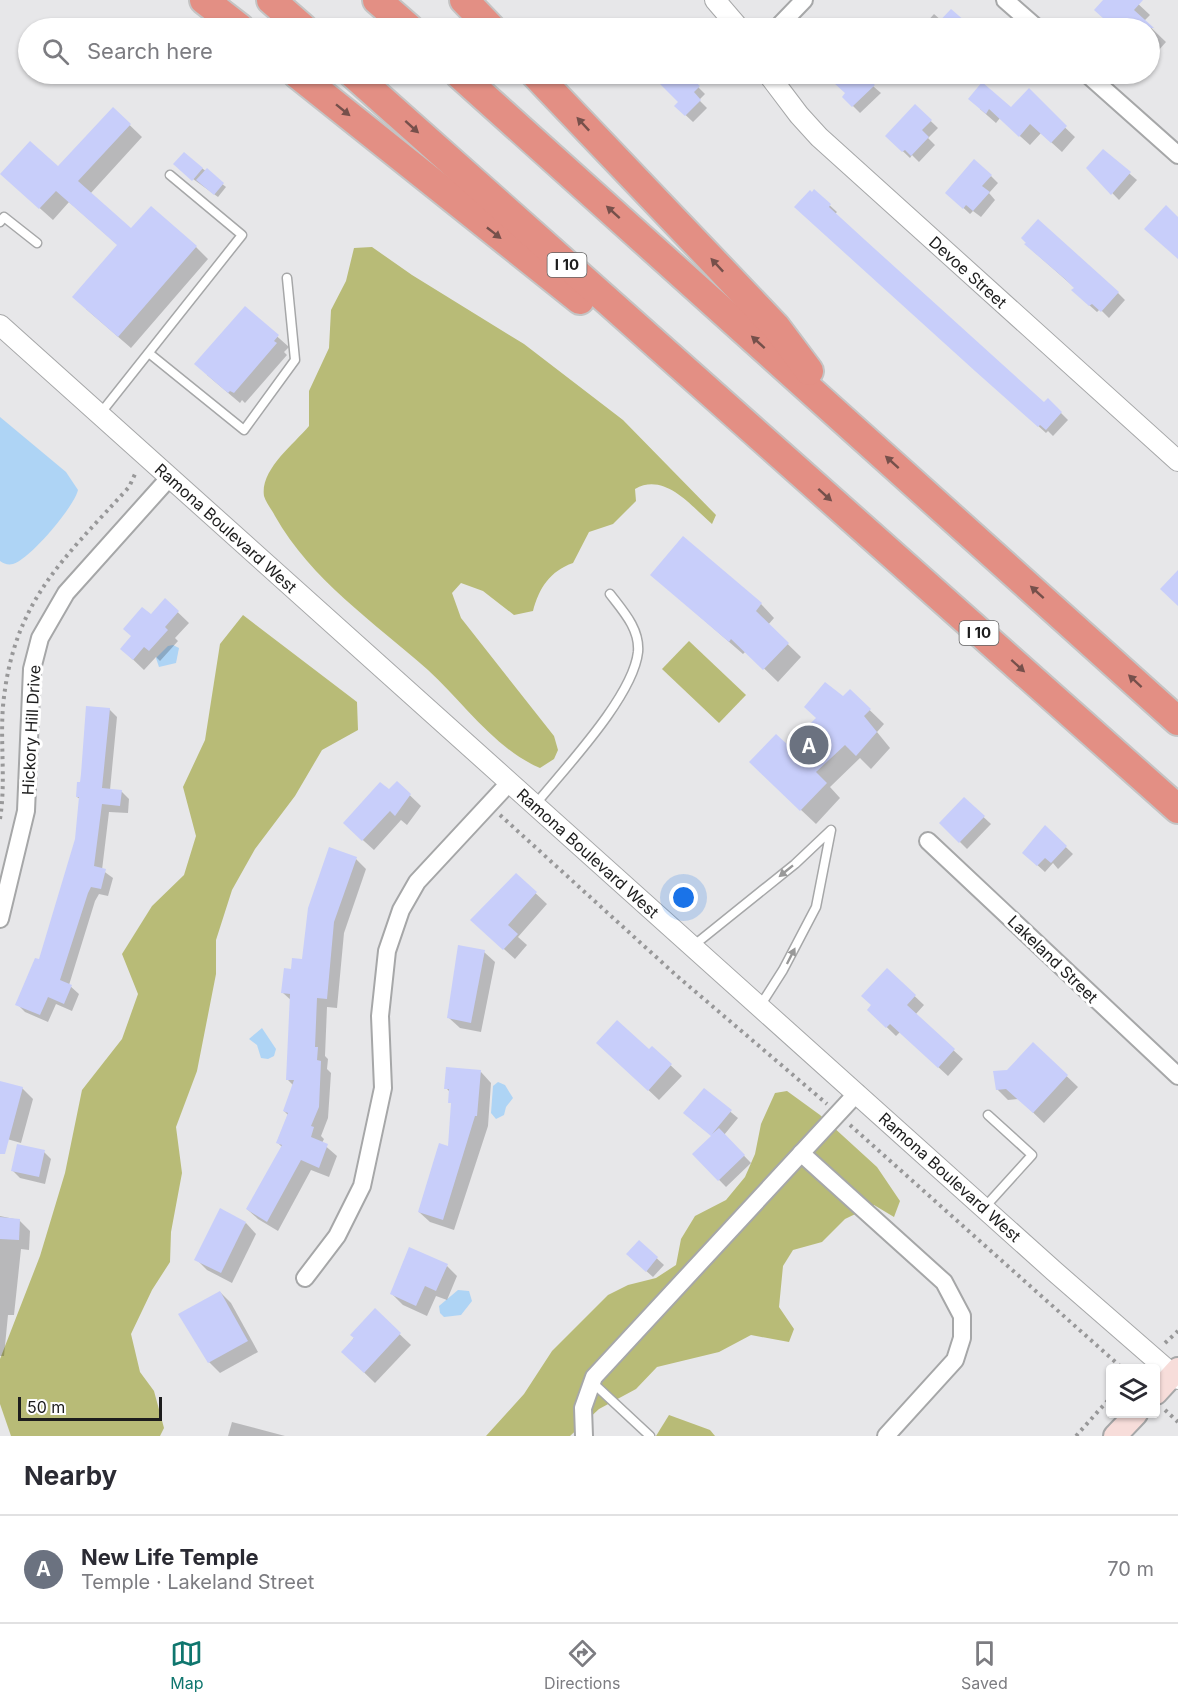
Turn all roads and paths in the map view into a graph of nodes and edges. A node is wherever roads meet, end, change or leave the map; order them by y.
1 (204, 0) edge
2 (271, 0) edge
3 (377, 0) edge
4 (464, 0) edge
5 (715, 0) edge
6 (804, 0) edge
7 (1005, 0) edge
8 (227, 18) edge
9 (292, 18) edge
10 (398, 18) edge
11 (481, 18) edge
12 (730, 18) edge
13 (787, 18) edge
14 (1026, 18) edge
15 (309, 84) edge
16 (364, 84) edge
17 (470, 84) edge
18 (545, 84) edge
19 (776, 84) edge
20 (1098, 84) edge
21 (1178, 155) edge
22 (170, 175) dead end
23 (0, 222) edge
24 (37, 243) dead end
25 (287, 278) dead end
26 (0, 325) edge
27 (150, 354) junction
28 (100, 414) junction
29 (848, 423) junction
30 (781, 456) junction
31 (1178, 461) edge
32 (170, 477) junction
33 (610, 594) dead end
34 (1178, 721) edge
35 (509, 783) junction
36 (490, 803) junction
37 (534, 805) junction
38 (1178, 809) edge
39 (928, 841) dead end
40 (0, 919) edge
41 (693, 946) junction
42 (760, 1006) junction
43 (1178, 1076) edge
44 (857, 1093) junction
45 (838, 1113) junction
46 (988, 1115) dead end
47 (801, 1153) junction
48 (984, 1208) junction
49 (305, 1278) dead end
50 (1118, 1364) edge
51 (1176, 1374) edge
52 (591, 1382) junction
53 (1160, 1388) edge
54 (1106, 1402) edge
55 (1131, 1418) edge
56 (584, 1436) edge
57 (650, 1436) edge
58 (886, 1436) edge
59 (1076, 1436) edge
60 (1115, 1436) edge

1 - 8 highway
2 - 9 highway
3 - 10 highway
4 - 11 highway
5 - 12 street
6 - 13 street
7 - 14 street
15 -> 30 highway
16 -> 30 highway, I 10
29 -> 17 highway
29 -> 18 highway
19 - 31 street, Devoe Street
20 - 21 street
22 - 27 lane
23 - 24 lane
25 - 27 lane
26 - 28 street, Ramona Boulevard West
27 - 28 lane
28 - 32 street, Ramona Boulevard West
34 -> 29 highway
30 -> 38 highway, I 10
32 - 35 street, Ramona Boulevard West
32 - 40 street, Hickory Hill Drive
33 - 37 lane
35 - 36 street
35 - 37 street, Ramona Boulevard West
36 - 45 path
36 - 49 street
37 - 41 street, Ramona Boulevard West
39 - 43 street, Lakeland Street
41 - 42 street, Ramona Boulevard West
42 -> 41 lane
42 - 44 street, Ramona Boulevard West
44 - 45 street
44 - 48 street, Ramona Boulevard West
45 - 47 street
45 - 50 path
46 - 48 lane
47 - 52 street
47 - 58 street
48 - 51 street, Ramona Boulevard West
51 - 53 main road
52 - 56 street
52 - 57 lane
54 - 59 path
55 - 60 main road

